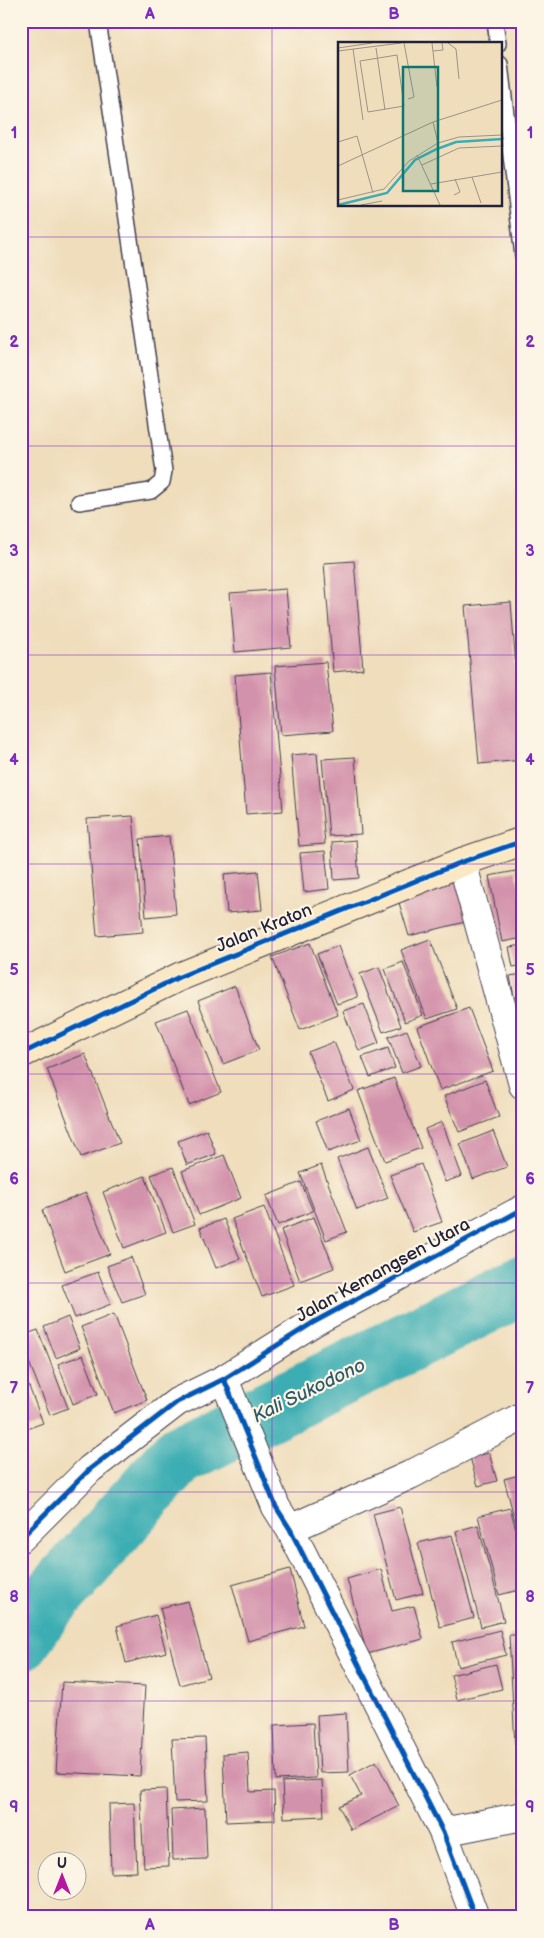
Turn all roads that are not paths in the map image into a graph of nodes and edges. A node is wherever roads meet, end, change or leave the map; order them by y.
1 (98, 21) edge
2 (495, 21) edge
3 (498, 42) edge
4 (502, 75) edge
5 (517, 156) edge
6 (523, 256) edge
7 (78, 502) dead end
8 (523, 841) edge
9 (462, 862) junction
10 (21, 1054) edge
11 (523, 1086) edge
12 (523, 1209) edge
13 (224, 1378) junction
14 (523, 1416) edge
15 (283, 1518) junction
16 (21, 1538) edge
17 (523, 1816) edge
18 (443, 1832) junction
19 (475, 1917) edge

1 - 7 lane
2 - 3 lane
4 - 5 lane
5 - 6 lane
8 - 9 street, Jalan Kraton
9 - 10 street, Jalan Kraton
9 - 11 street
12 - 13 street, Jalan Kemangsen Utara
13 - 15 street
13 - 16 street, Jalan Kemangsen Utara
14 - 15 street
15 - 18 street
17 - 18 street
18 - 19 street

